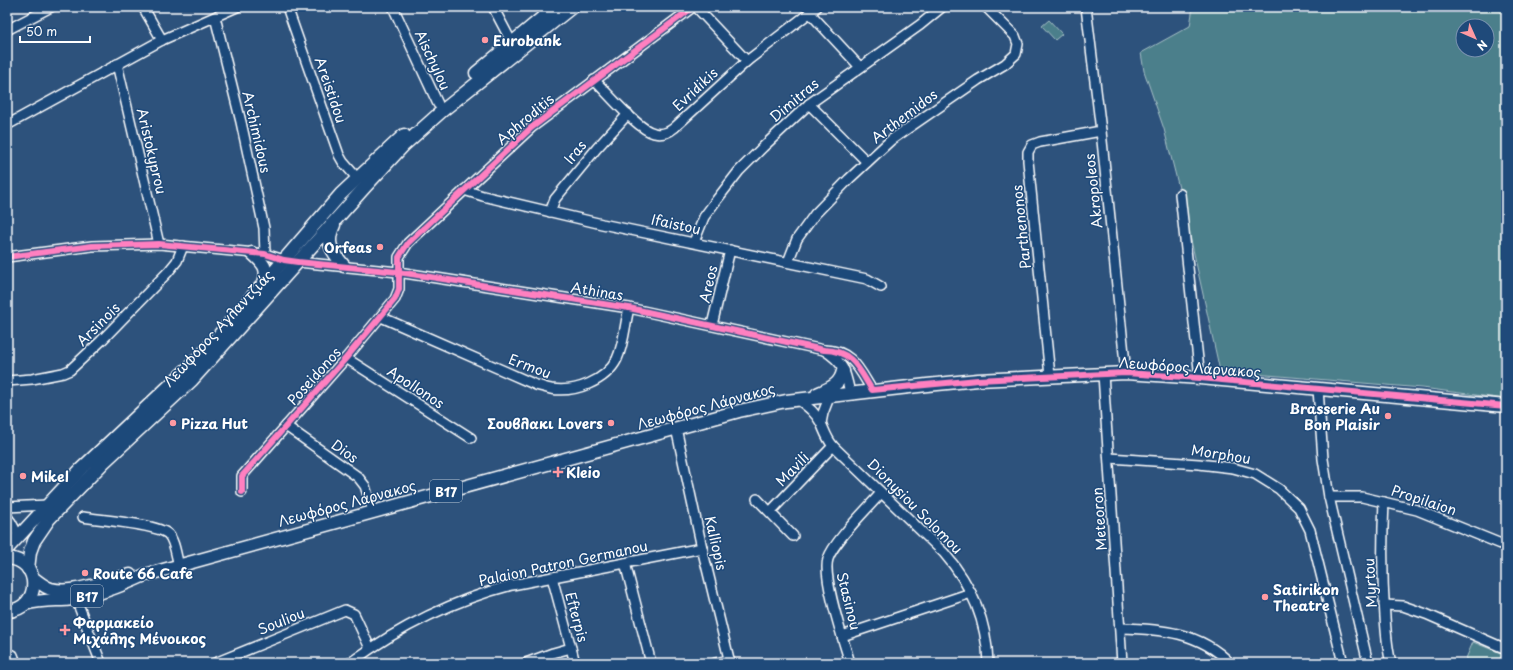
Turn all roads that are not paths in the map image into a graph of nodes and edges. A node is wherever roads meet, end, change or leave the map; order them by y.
1 (51, 7) edge
2 (144, 7) edge
3 (237, 7) edge
4 (287, 7) edge
5 (393, 7) edge
6 (493, 7) edge
7 (556, 7) edge
8 (572, 7) edge
9 (693, 7) edge
10 (696, 7) edge
11 (942, 7) edge
12 (986, 7) edge
13 (1086, 7) edge
14 (813, 10) edge
15 (215, 17) junction
16 (7, 30) edge
17 (162, 40) junction
18 (512, 42) junction
19 (747, 61) junction
20 (117, 64) junction
21 (860, 67) junction
22 (594, 80) junction
23 (438, 104) junction
24 (809, 104) junction
25 (628, 114) junction
26 (7, 125) edge
27 (1101, 131) junction
28 (867, 162) junction
29 (357, 178) junction
30 (464, 190) junction
31 (1180, 194) dead end
32 (550, 212) junction
33 (337, 219) junction
34 (694, 242) junction
35 (159, 244) junction
36 (183, 246) junction
37 (730, 250) junction
38 (252, 253) junction
39 (265, 254) junction
40 (7, 257) edge
41 (284, 260) junction
42 (298, 262) junction
43 (788, 262) junction
44 (344, 266) junction
45 (398, 272) junction
46 (264, 283) junction
47 (881, 287) dead end
48 (629, 308) junction
49 (381, 317) junction
50 (712, 325) junction
51 (824, 350) junction
52 (346, 358) junction
53 (844, 371) junction
54 (1126, 373) junction
55 (1103, 374) junction
56 (1050, 376) junction
57 (1200, 378) junction
58 (7, 381) edge
59 (1318, 389) junction
60 (872, 390) junction
61 (850, 393) junction
62 (830, 395) junction
63 (805, 399) junction
64 (1506, 406) edge
65 (821, 423) junction
66 (286, 426) junction
67 (676, 428) junction
68 (471, 438) dead end
69 (833, 446) junction
70 (1109, 458) junction
71 (242, 492) dead end
72 (881, 493) junction
73 (1329, 497) junction
74 (756, 499) dead end
75 (1384, 502) junction
76 (47, 505) junction
77 (7, 507) edge
78 (373, 511) junction
79 (770, 512) junction
80 (7, 517) edge
81 (83, 517) dead end
82 (793, 536) dead end
83 (19, 537) junction
84 (1506, 546) edge
85 (702, 548) junction
86 (7, 549) edge
87 (7, 558) edge
88 (625, 563) junction
89 (179, 566) junction
90 (31, 573) junction
91 (145, 574) junction
92 (552, 577) junction
93 (971, 593) junction
94 (76, 599) junction
95 (25, 604) junction
96 (1384, 605) junction
97 (7, 611) edge
98 (1120, 628) junction
99 (842, 636) junction
100 (370, 648) junction
101 (571, 648) junction
102 (1506, 649) edge
103 (730, 661) edge
104 (101, 663) edge
105 (215, 663) edge
106 (350, 663) edge
107 (526, 663) edge
108 (575, 663) edge
109 (651, 663) edge
110 (715, 663) edge
111 (850, 663) edge
112 (988, 663) edge
113 (1122, 663) edge
114 (1230, 663) edge
115 (1343, 663) edge
116 (1368, 663) edge
117 (1391, 663) edge

1 - 16 street
2 - 17 street
3 - 15 street
4 - 29 street, Areistidou
5 - 23 street, Aischylou
6 - 18 street
7 - 18 main road, Λεωφόρος Αγλαντζιάς
8 - 33 main road, Λεωφόρος Αγλαντζιάς
9 - 22 street, Aphroditis
10 - 19 street
11 - 21 street, Dimitras
12 - 28 street, Arthemidos
13 - 27 street, Akropoleos
14 - 19 street, Evridikis
14 - 21 street
15 - 17 street
15 - 39 street, Archimidous
17 - 20 street
18 - 23 main road, Λεωφόρος Αγλαντζιάς
19 - 25 street, Evridikis
20 - 26 street
20 - 35 street, Aristokyprou
21 - 24 street, Dimitras
22 - 25 street, Evridikis
22 - 30 street, Aphroditis
23 - 29 main road, Λεωφόρος Αγλαντζιάς
24 - 28 street
24 - 34 street, Dimitras
25 - 32 street, Iras
27 - 54 street, Akropoleos
27 - 56 street, Parthenonos
28 - 43 street, Arthemidos
29 - 41 main road, Λεωφόρος Αγλαντζιάς
30 - 32 street, Ifaistou
30 - 45 street, Aphroditis
31 - 57 street
32 - 34 street, Ifaistou
33 - 42 main road, Λεωφόρος Αγλαντζιάς
33 - 44 main road
34 - 37 street, Ifaistou
35 - 36 street, Athinas
35 - 40 street, Athinas
36 - 38 street, Athinas
36 - 58 street, Arsinois
37 - 43 street, Ifaistou
37 - 50 street, Areos
38 - 39 street, Athinas
38 - 46 main road
39 - 41 street, Athinas
41 - 42 street, Athinas
41 - 46 main road, Λεωφόρος Αγλαντζιάς
42 - 44 street, Athinas
42 - 90 main road, Λεωφόρος Αγλαντζιάς
43 - 47 street, Ifaistou
44 - 45 street, Athinas
45 - 48 street, Athinas
45 - 49 street, Poseidonos
46 - 76 main road, Λεωφόρος Αγλαντζιάς
48 - 49 street, Ermou
48 - 50 street, Athinas
49 - 52 street, Poseidonos
50 - 51 street, Athinas
51 - 53 street
51 - 60 street, Athinas
52 - 66 street, Poseidonos
52 - 68 street, Apollonos
53 - 61 street
53 - 63 main road
54 - 55 main road, Λεωφόρος Λάρνακος / B17
54 - 57 main road, Λεωφόρος Λάρνακος / B17
55 - 56 main road, Λεωφόρος Λάρνακος / B17
55 - 70 street, Meteoron
56 - 60 main road, Λεωφόρος Λάρνακος / B17
57 - 59 main road, Λεωφόρος Λάρνακος / B17
59 - 64 main road, Λεωφόρος Λάρνακος / B17
59 - 73 street
60 - 61 main road, Λεωφόρος Λάρνακος / B17
61 - 62 main road, Λεωφόρος Λάρνακος / B17
62 - 63 main road, Λεωφόρος Λάρνακος / B17
62 - 65 street
63 - 65 street, Dionysiou Solomou
63 - 67 main road, Λεωφόρος Λάρνακος / B17
65 - 69 street, Dionysiou Solomou
66 - 71 street, Poseidonos
66 - 78 street, Dios
67 - 78 main road, Λεωφόρος Λάρνακος / B17
67 - 85 street, Kalliopis
69 - 72 street, Dionysiou Solomou
69 - 79 street, Mavili
70 - 98 street, Meteoron
70 - 115 street, Morphou
72 - 93 street, Dionysiou Solomou
72 - 99 street, Stasinou
73 - 75 street, Propilaion
73 - 116 street
74 - 79 street
75 - 84 street, Propilaion
75 - 96 street, Myrtou
76 - 77 street
76 - 83 main road, Λεωφόρος Αγλαντζιάς
78 - 89 main road, Λεωφόρος Λάρνακος / B17
79 - 82 street
80 - 83 street
81 - 89 street
83 - 86 main road, Λεωφόρος Αγλαντζιάς
85 - 88 street, Palaion Patron Germanou
85 - 103 street, Kalliopis
87 - 90 main road, Λεωφόρος Λάρνακος / B17
88 - 92 street, Palaion Patron Germanou
88 - 109 street
89 - 91 main road, Λεωφόρος Λάρνακος / B17
90 - 91 main road, Λεωφόρος Λάρνακος / B17
90 - 95 main road
91 - 94 main road, Λεωφόρος Λάρνακος / B17
92 - 100 street, Palaion Patron Germanou
92 - 101 street, Efterpis
93 - 99 street
93 - 112 street, Dionysiou Solomou
94 - 95 main road, Λεωφόρος Λάρνακος / B17
94 - 104 street
95 - 97 main road, Λεωφόρος Λάρνακος / B17
96 - 102 street
96 - 117 street, Myrtou
98 - 113 street, Meteoron
98 - 114 street
99 - 111 street, Stasinou
100 - 105 street, Souliou
100 - 106 street, Palaion Patron Germanou
101 - 107 street
101 - 108 street, Efterpis
103 - 110 street

